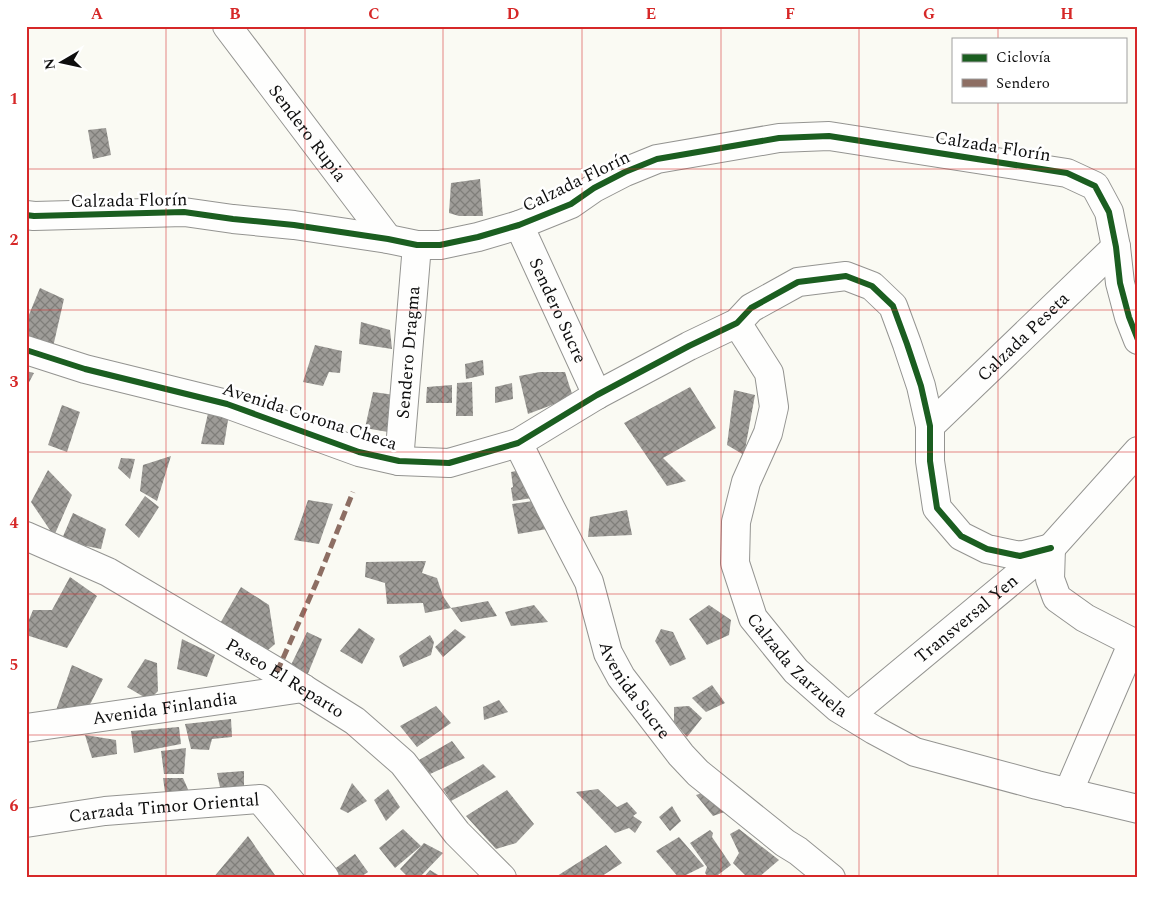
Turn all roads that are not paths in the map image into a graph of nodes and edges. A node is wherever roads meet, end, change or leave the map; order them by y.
1 (227, 26) edge
2 (26, 214) edge
3 (519, 225) junction
4 (388, 239) junction
5 (417, 245) junction
6 (1116, 247) junction
7 (737, 323) junction
8 (1138, 340) edge
9 (26, 350) edge
10 (597, 395) junction
11 (930, 426) junction
12 (518, 443) junction
13 (1138, 451) edge
14 (398, 461) junction
15 (26, 536) edge
16 (1051, 548) junction
17 (1135, 644) edge
18 (303, 688) junction
19 (850, 715) junction
20 (26, 728) edge
21 (1068, 793) junction
22 (1138, 809) edge
23 (26, 822) edge
24 (325, 878) edge
25 (502, 878) edge
26 (831, 878) edge

1 - 4 street, Sendero Rupia
2 - 4 street, Calzada Florín
3 - 5 street, Calzada Florín
3 - 6 street, Calzada Florín
3 - 10 street, Sendero Sucre
4 - 5 street, Calzada Florín
5 - 14 street, Sendero Dragma
6 - 8 street, Calzada Florín
6 - 11 street, Calzada Peseta
7 - 10 street, Avenida Corona Checa
7 - 11 street, Avenida Corona Checa
7 - 19 street, Calzada Zarzuela
9 - 14 street, Avenida Corona Checa
10 - 12 street, Avenida Corona Checa
11 - 16 street, Avenida Corona Checa
12 - 14 street, Avenida Corona Checa
12 - 26 street, Avenida Sucre
13 - 16 street, Transversal Yen
15 - 18 street, Paseo El Reparto
16 - 17 street
16 - 19 street, Transversal Yen
17 - 21 street
18 - 20 street, Avenida Finlandia
18 - 25 street, Paseo El Reparto
19 - 21 street, Calzada Zarzuela
21 - 22 street, Calzada Zarzuela
23 - 24 street, Carzada Timor Oriental

